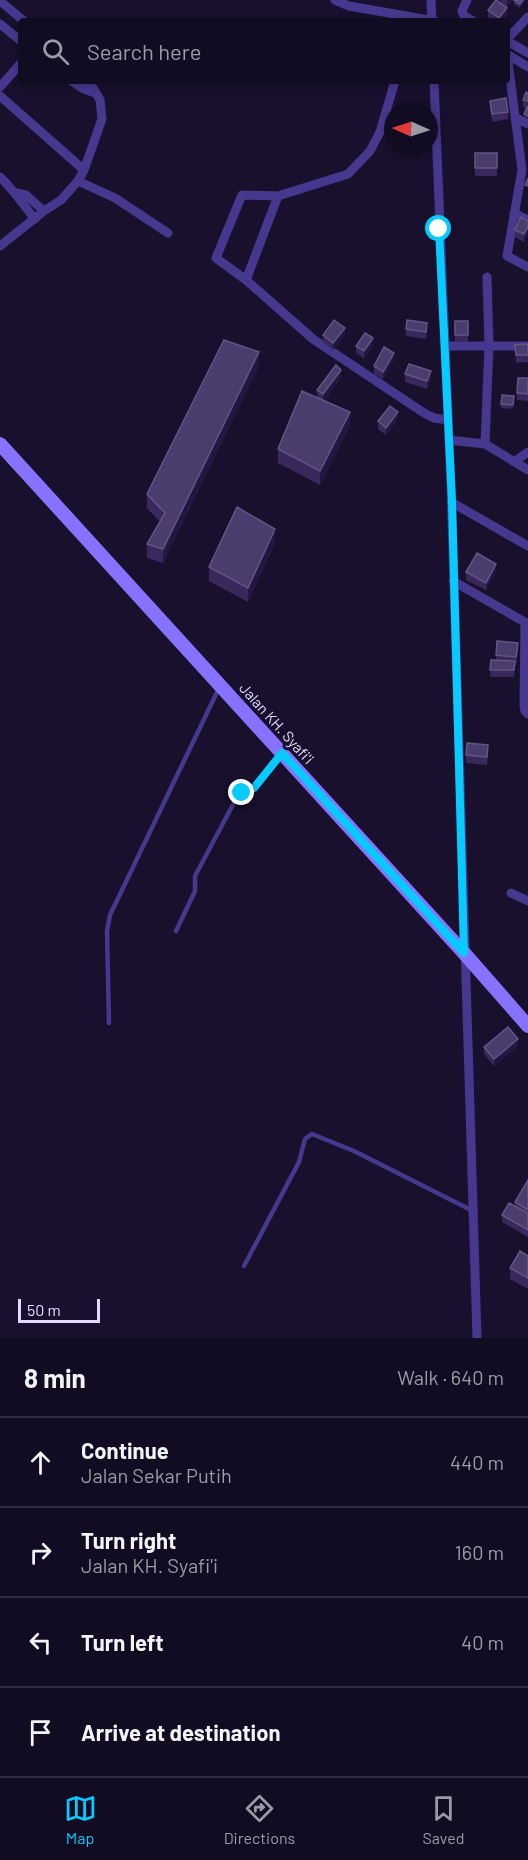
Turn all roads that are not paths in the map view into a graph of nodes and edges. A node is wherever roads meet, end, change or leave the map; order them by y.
1 (335, 0) edge
2 (431, 0) edge
3 (467, 0) edge
4 (0, 1) edge
5 (528, 17) edge
6 (20, 18) edge
7 (404, 18) edge
8 (433, 18) edge
9 (468, 18) edge
10 (0, 24) edge
11 (510, 37) edge
12 (17, 38) edge
13 (510, 42) edge
14 (528, 53) edge
15 (510, 56) edge
16 (18, 66) edge
17 (528, 67) edge
18 (510, 75) edge
19 (76, 84) edge
20 (90, 84) edge
21 (394, 84) edge
22 (434, 84) edge
23 (0, 87) edge
24 (95, 93) junction
25 (0, 96) edge
26 (516, 118) junction
27 (528, 124) edge
28 (84, 170) junction
29 (525, 171) edge
30 (0, 177) edge
31 (78, 181) junction
32 (16, 193) junction
33 (278, 196) junction
34 (44, 211) junction
35 (514, 213) junction
36 (35, 219) junction
37 (528, 220) edge
38 (168, 233) dead end
39 (0, 246) edge
40 (528, 267) edge
41 (487, 277) dead end
42 (246, 280) junction
43 (445, 346) junction
44 (489, 346) junction
45 (528, 346) edge
46 (448, 420) junction
47 (449, 440) junction
48 (0, 444) edge
49 (485, 444) junction
50 (528, 452) edge
51 (512, 461) junction
52 (528, 471) edge
53 (452, 502) junction
54 (528, 546) edge
55 (453, 580) junction
56 (526, 623) edge
57 (221, 686) junction
58 (528, 714) edge
59 (282, 753) junction
60 (511, 892) dead end
61 (528, 901) edge
62 (176, 931) dead end
63 (464, 953) junction
64 (109, 1023) dead end
65 (528, 1026) edge
66 (473, 1211) junction
67 (244, 1266) dead end
68 (477, 1338) edge

1 - 7 street
2 - 8 street
3 - 9 street
4 - 6 street
5 - 11 street
10 - 12 street
13 - 14 street
15 - 17 street
16 - 23 street
18 - 26 street
19 - 24 street
20 - 24 street
21 - 33 street
22 - 43 street
24 - 28 street
25 - 28 street
26 - 27 street
26 - 29 street
28 - 31 street
29 - 35 street
30 - 32 street
31 - 34 street
31 - 38 street
32 - 34 street
32 - 36 street
33 - 42 street
33 - 42 street
34 - 36 street
35 - 37 street
35 - 40 street
36 - 39 street
41 - 44 street
42 - 46 street
43 - 44 street
43 - 46 street
44 - 45 street
44 - 49 street
46 - 47 street
47 - 49 street
47 - 53 street
48 - 57 main road, Jalan KH. Syafi'i
49 - 51 street
50 - 51 street
51 - 52 street
53 - 54 street
53 - 55 street
55 - 56 street
55 - 63 street
56 - 58 street
57 - 59 main road, Jalan KH. Syafi'i
57 - 64 lane
59 - 62 lane
59 - 63 main road, Jalan KH. Syafi'i
60 - 61 street
63 - 65 main road, Jalan KH. Syafi'i
63 - 66 street
66 - 67 lane
66 - 68 street

